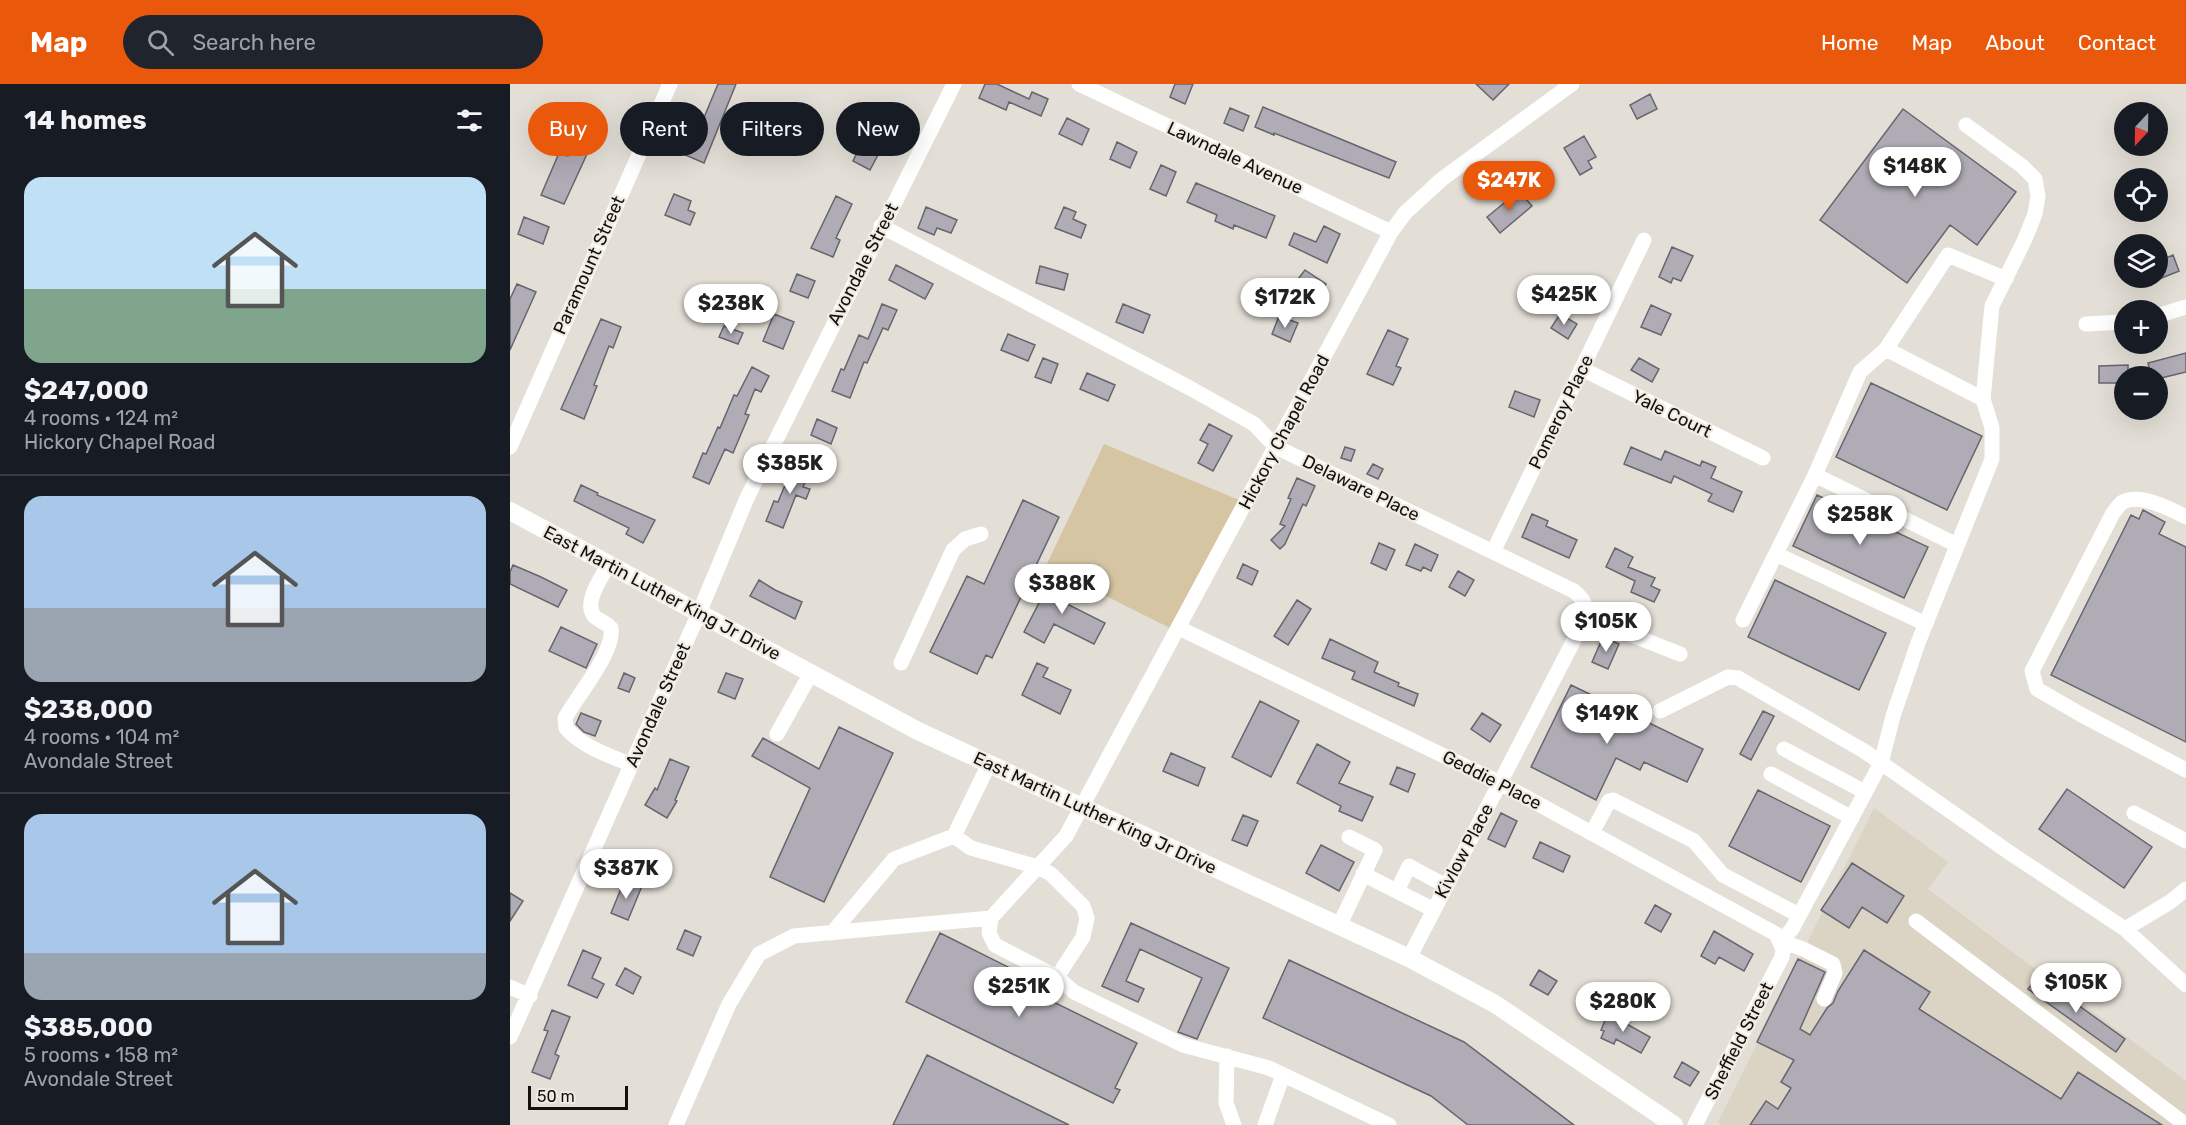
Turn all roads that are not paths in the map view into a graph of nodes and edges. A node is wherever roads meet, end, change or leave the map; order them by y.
1 (670, 84) edge
2 (954, 84) edge
3 (1079, 84) edge
4 (1569, 84) edge
5 (1966, 125) dead end
6 (881, 226) junction
7 (1391, 232) junction
8 (1644, 240) dead end
9 (2006, 279) junction
10 (2186, 307) edge
11 (2168, 313) edge
12 (2114, 323) edge
13 (2086, 324) dead end
14 (1886, 349) junction
15 (1582, 369) junction
16 (1983, 399) junction
17 (510, 447) edge
18 (1276, 447) junction
19 (1763, 458) dead end
20 (1815, 475) junction
21 (510, 511) edge
22 (2186, 517) edge
23 (981, 534) dead end
24 (1958, 545) junction
25 (1493, 552) junction
26 (1776, 554) junction
27 (609, 564) junction
28 (699, 613) junction
29 (1586, 617) junction
30 (1743, 620) dead end
31 (1926, 624) junction
32 (1179, 628) junction
33 (1680, 654) dead end
34 (901, 663) dead end
35 (811, 673) junction
36 (1660, 711) dead end
37 (777, 734) dead end
38 (1784, 749) dead end
39 (1881, 763) junction
40 (989, 764) junction
41 (631, 765) junction
42 (2186, 770) edge
43 (1771, 774) dead end
44 (1500, 783) junction
45 (1865, 792) junction
46 (1083, 807) junction
47 (2133, 813) dead end
48 (1852, 818) junction
49 (1592, 833) junction
50 (954, 836) junction
51 (1349, 837) dead end
52 (2186, 841) edge
53 (1038, 867) junction
54 (1364, 874) junction
55 (1446, 886) junction
56 (2186, 889) edge
57 (1397, 891) junction
58 (1434, 910) junction
59 (1799, 915) junction
60 (991, 918) junction
61 (1916, 921) dead end
62 (1339, 926) junction
63 (2125, 929) junction
64 (832, 933) junction
65 (1781, 941) junction
66 (1409, 958) junction
67 (1057, 977) junction
68 (2186, 985) edge
69 (510, 987) edge
70 (530, 996) junction
71 (1824, 999) dead end
72 (510, 1037) edge
73 (1227, 1056) junction
74 (1283, 1075) junction
75 (676, 1125) edge
76 (1234, 1125) edge
77 (1265, 1125) edge
78 (1389, 1125) edge
79 (1674, 1125) edge
80 (1695, 1125) edge
81 (2186, 1125) edge

1 - 17 street, Paramount Street
2 - 6 street, Avondale Street
3 - 7 street, Lawndale Avenue
4 - 7 street, Hickory Chapel Road
5 - 9 street
6 - 18 street, Delaware Place
6 - 28 street, Avondale Street
7 - 18 street, Hickory Chapel Road
8 - 15 street, Pomeroy Place
9 - 14 street
9 - 16 street
10 - 11 street
12 - 13 street
14 - 16 street
14 - 20 street
15 - 19 street, Yale Court
15 - 25 street, Pomeroy Place
16 - 24 street
18 - 25 street, Delaware Place
18 - 32 street, Hickory Chapel Road
20 - 24 street
20 - 26 street
21 - 27 main road, East Martin Luther King Jr Drive
22 - 42 street
23 - 34 street
24 - 31 street
25 - 29 street, Delaware Place
26 - 30 street
26 - 31 street
27 - 28 main road, East Martin Luther King Jr Drive
27 - 41 street
28 - 35 main road, East Martin Luther King Jr Drive
28 - 41 street, Avondale Street
29 - 33 street
29 - 44 street, Kivlow Place
31 - 39 street
32 - 44 street, Geddie Place
32 - 46 street, Hickory Chapel Road
35 - 37 street
35 - 40 main road, East Martin Luther King Jr Drive
36 - 39 street
38 - 45 street
39 - 45 street
39 - 63 street
40 - 46 main road, East Martin Luther King Jr Drive
40 - 50 street
41 - 70 street, Avondale Street
43 - 48 street
44 - 49 street, Geddie Place
44 - 55 street, Kivlow Place
45 - 48 street
46 - 53 street, Hickory Chapel Road
46 - 62 main road, East Martin Luther King Jr Drive
47 - 52 street
48 - 59 street
49 - 59 street
49 - 65 street, Geddie Place
50 - 53 street
50 - 64 street
51 - 54 street
53 - 60 street
53 - 67 street
54 - 57 street
54 - 62 street
55 - 57 street
55 - 58 street, Kivlow Place
56 - 63 street
57 - 58 street
58 - 66 street, Kivlow Place
59 - 65 street
60 - 64 street
60 - 67 street
61 - 81 street
62 - 66 main road, East Martin Luther King Jr Drive
63 - 68 street
64 - 75 street
65 - 71 street, Geddie Place
65 - 80 street, Sheffield Street
66 - 79 main road, East Martin Luther King Jr Drive
67 - 73 street
69 - 70 street
70 - 72 street, Avondale Street
73 - 74 street
73 - 76 street
74 - 77 street
74 - 78 street

